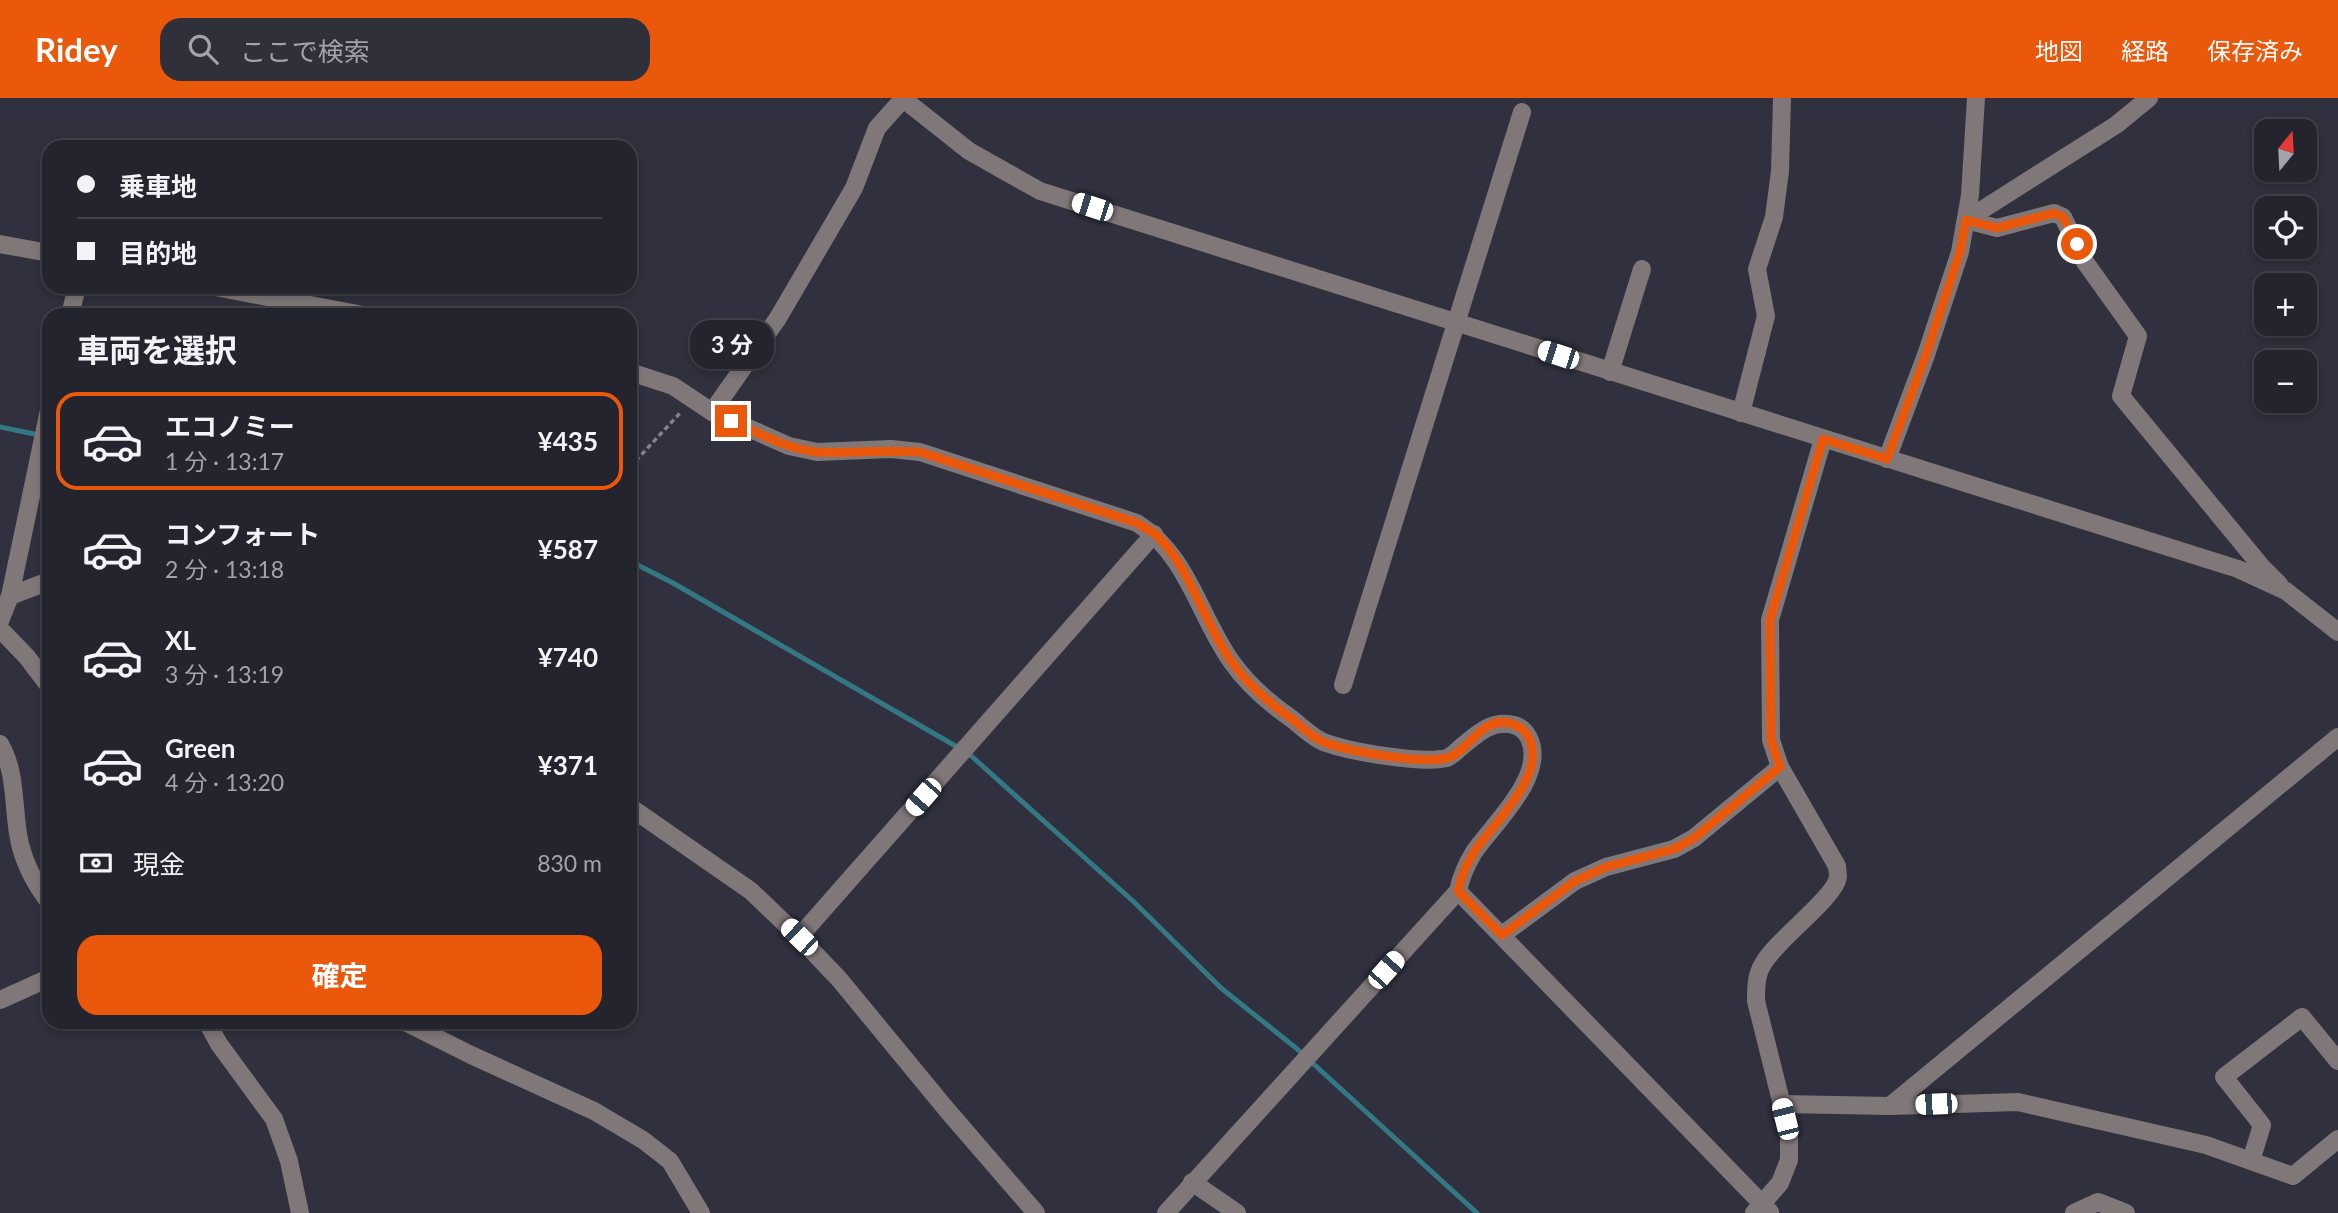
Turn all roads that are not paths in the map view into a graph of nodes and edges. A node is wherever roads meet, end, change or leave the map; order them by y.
1 (903, 98) edge
2 (1782, 98) edge
3 (1976, 98) edge
4 (2149, 98) edge
5 (1522, 112) dead end
6 (1966, 220) junction
7 (0, 244) edge
8 (42, 252) edge
9 (1642, 270) dead end
10 (252, 294) edge
11 (326, 308) edge
12 (1456, 323) junction
13 (1609, 372) junction
14 (637, 374) edge
15 (712, 412) junction
16 (1741, 413) junction
17 (1823, 439) junction
18 (42, 440) edge
19 (1887, 459) junction
20 (1154, 534) junction
21 (42, 584) edge
22 (2286, 591) junction
23 (10, 596) junction
24 (0, 621) edge
25 (0, 629) edge
26 (2338, 632) edge
27 (42, 677) edge
28 (1343, 685) dead end
29 (2338, 737) edge
30 (0, 744) edge
31 (1780, 767) junction
32 (637, 812) edge
33 (1458, 891) junction
34 (42, 893) edge
35 (1502, 935) junction
36 (799, 937) junction
37 (42, 981) edge
38 (0, 1000) edge
39 (211, 1029) edge
40 (419, 1029) edge
41 (2338, 1061) edge
42 (1782, 1104) junction
43 (1890, 1106) junction
44 (2338, 1139) edge
45 (2250, 1161) junction
46 (1192, 1182) junction
47 (1762, 1210) edge
48 (300, 1213) edge
49 (701, 1213) edge
50 (1036, 1213) edge
51 (1166, 1213) edge
52 (1237, 1213) edge
53 (2074, 1213) edge
54 (2126, 1213) edge

1 - 12 street
1 - 15 street
2 - 16 street
3 - 6 street
4 - 6 street
5 - 12 street
6 - 19 street
6 - 22 street
7 - 8 street
9 - 13 street
10 - 11 street
12 - 13 street
12 - 28 street
13 - 16 street
14 - 15 street
15 - 20 street
16 - 17 street
17 - 19 street
17 - 31 street
18 - 23 street
19 - 22 street
20 - 33 street
20 - 36 street
21 - 23 street
22 - 26 street
23 - 24 street
25 - 27 street
29 - 43 street
30 - 34 street
31 - 35 street
31 - 42 street
32 - 36 street
33 - 35 street
33 - 46 street
35 - 47 street
36 - 50 street
37 - 38 street
39 - 48 street
40 - 49 street
41 - 45 street
42 - 43 street
42 - 47 street
43 - 45 street
44 - 45 street
46 - 51 street
46 - 52 street
53 - 54 street

